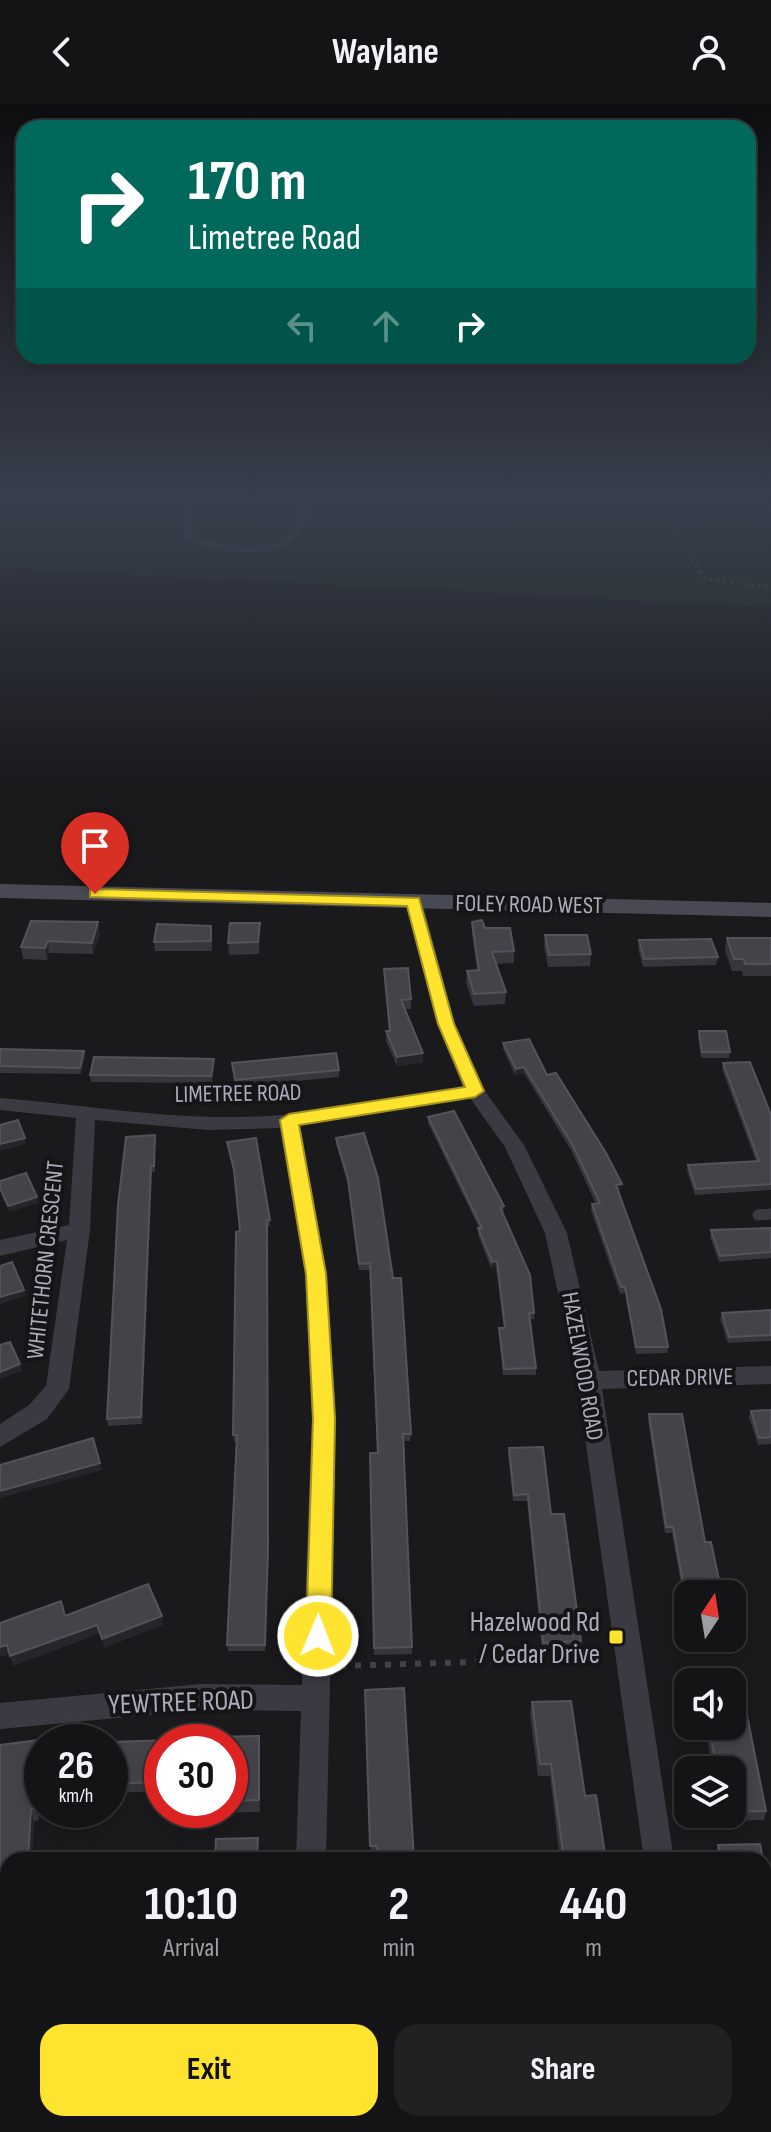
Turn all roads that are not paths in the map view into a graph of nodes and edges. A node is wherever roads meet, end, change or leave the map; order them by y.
1 (0, 891) edge
2 (414, 901) junction
3 (771, 910) edge
4 (475, 1091) junction
5 (0, 1104) edge
6 (86, 1110) junction
7 (289, 1120) junction
8 (771, 1214) edge
9 (758, 1215) dead end
10 (79, 1230) junction
11 (0, 1248) edge
12 (771, 1375) edge
13 (589, 1380) junction
14 (0, 1437) edge
15 (314, 1698) junction
16 (0, 1716) edge
17 (311, 1852) edge
18 (658, 1852) edge

1 - 2 main road, FOLEY ROAD WEST
2 - 3 main road, FOLEY ROAD WEST
2 - 4 street, HAZELWOOD ROAD
4 - 7 street, LIMETREE ROAD
4 - 13 street, HAZELWOOD ROAD
5 - 6 street, LIMETREE ROAD
6 - 7 street, LIMETREE ROAD
6 - 10 street, WHITETHORN CRESCENT
7 - 15 street
8 - 9 lane
10 - 11 street
10 - 14 street, WHITETHORN CRESCENT
12 - 13 street, CEDAR DRIVE
13 - 18 street, HAZELWOOD ROAD
15 - 16 street, YEWTREE ROAD
15 - 17 street

